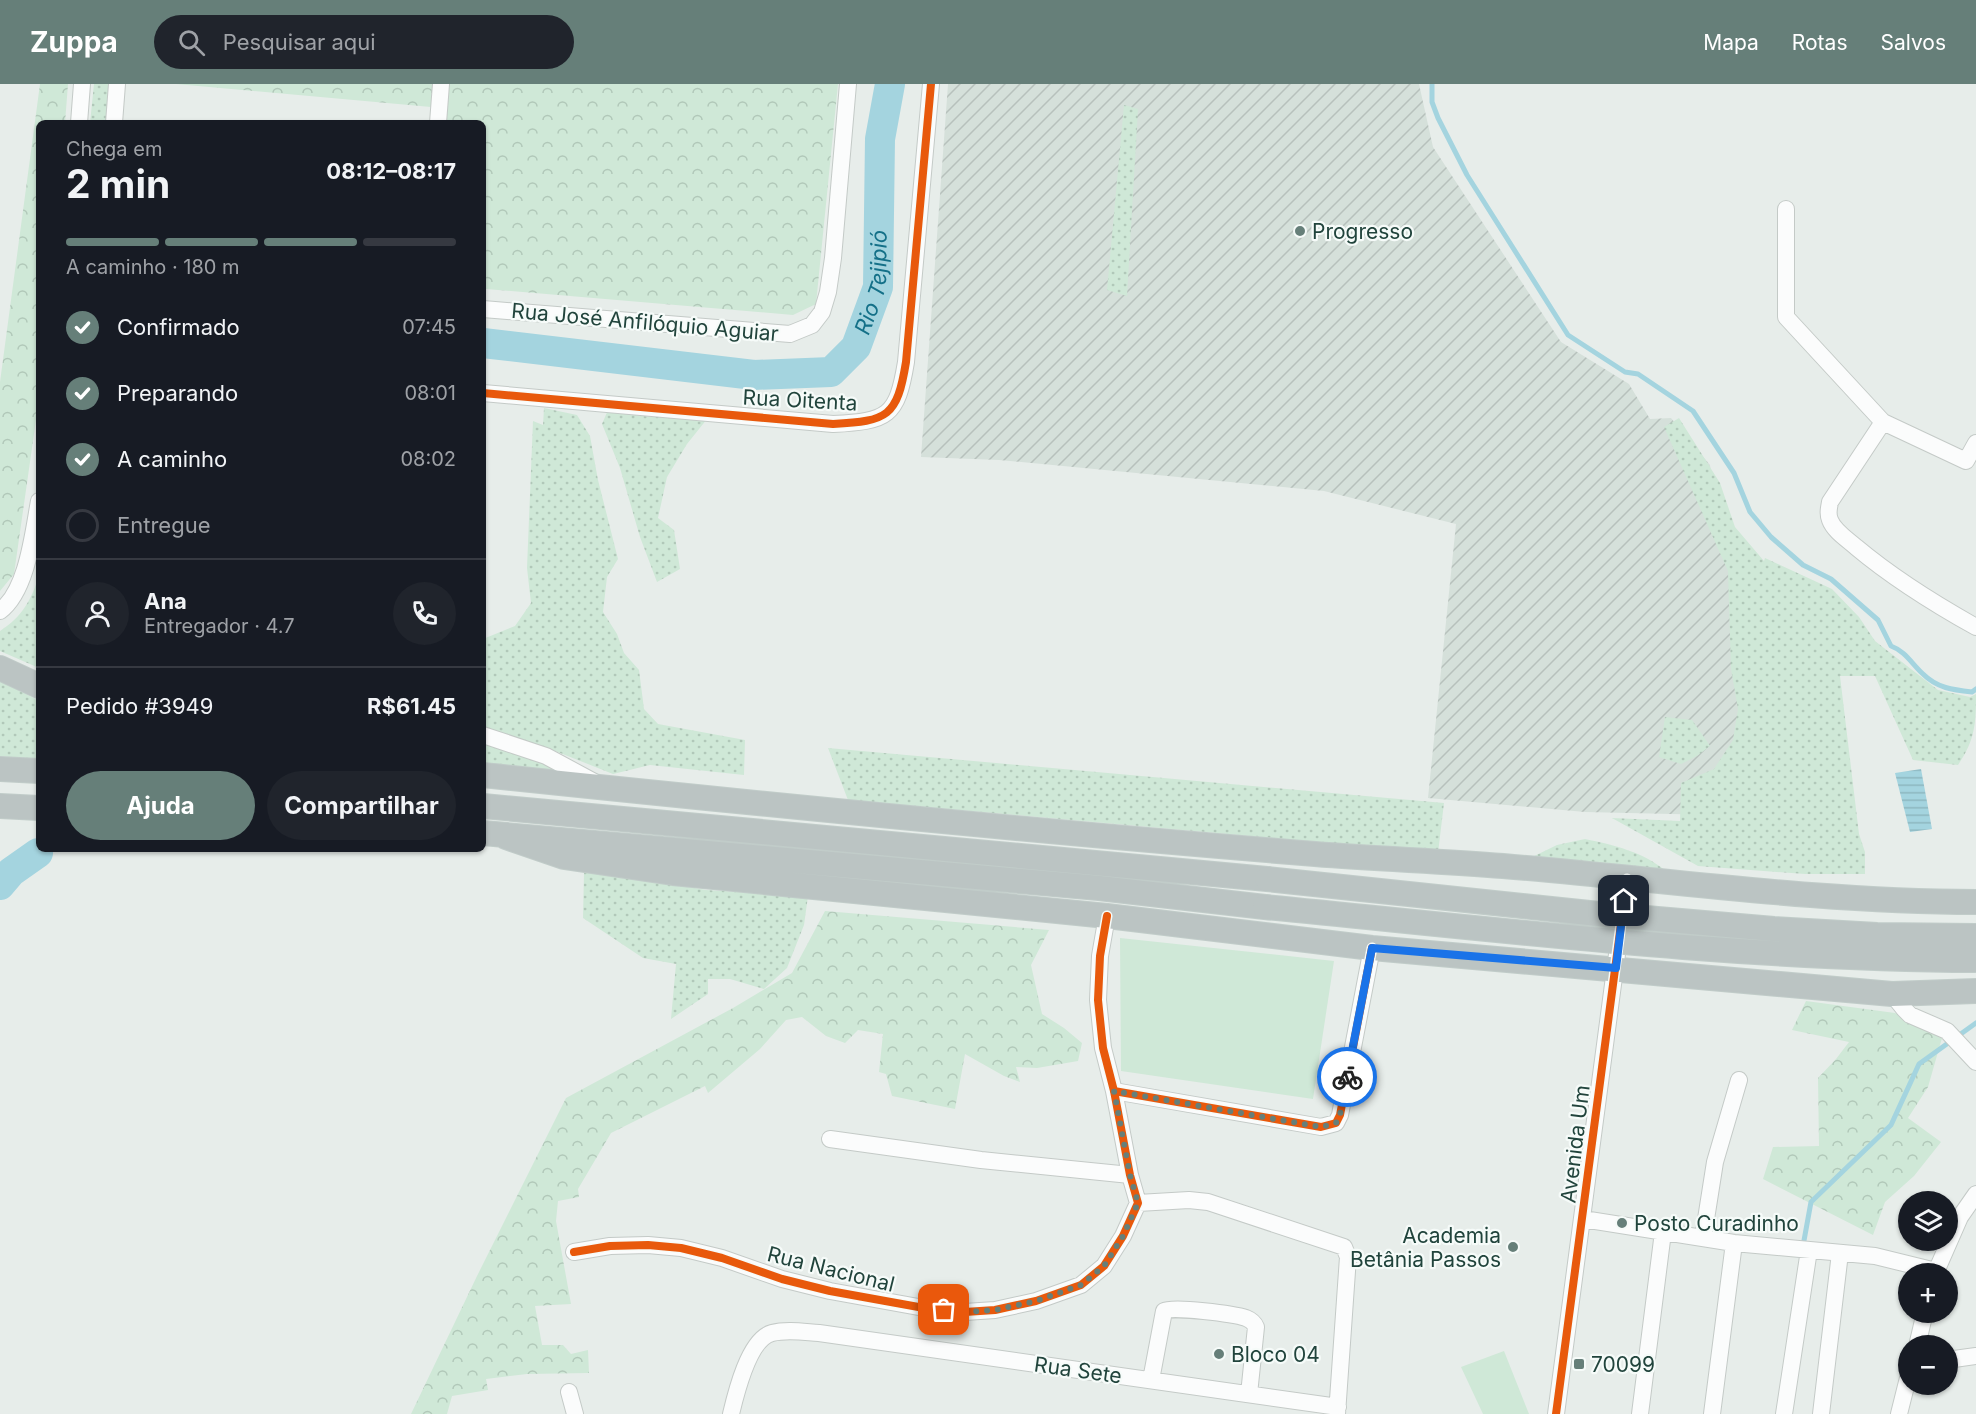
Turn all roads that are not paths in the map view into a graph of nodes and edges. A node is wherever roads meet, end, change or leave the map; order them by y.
1 (82, 84) edge
2 (117, 84) edge
3 (441, 84) edge
4 (848, 84) edge
5 (931, 84) edge
6 (79, 120) edge
7 (114, 120) edge
8 (438, 120) edge
9 (1786, 209) dead end
10 (486, 309) edge
11 (486, 393) edge
12 (1882, 422) junction
13 (1976, 443) edge
14 (36, 514) edge
15 (0, 612) edge
16 (1976, 627) edge
17 (0, 668) edge
18 (36, 684) edge
19 (486, 736) edge
20 (0, 769) edge
21 (36, 771) edge
22 (486, 775) edge
23 (604, 787) junction
24 (0, 806) edge
25 (486, 806) edge
26 (36, 808) edge
27 (495, 835) edge
28 (1627, 879) junction
29 (1976, 902) edge
30 (1107, 916) junction
31 (1976, 936) edge
32 (1372, 948) junction
33 (1976, 960) edge
34 (1616, 968) junction
35 (1976, 991) edge
36 (1892, 994) junction
37 (1976, 1062) edge
38 (1739, 1080) dead end
39 (1114, 1091) junction
40 (830, 1139) dead end
41 (1130, 1175) junction
42 (1976, 1194) edge
43 (1138, 1203) junction
44 (1583, 1219) junction
45 (1663, 1232) junction
46 (1703, 1238) junction
47 (1734, 1243) junction
48 (1809, 1250) junction
49 (574, 1252) dead end
50 (1840, 1253) junction
51 (1902, 1263) edge
52 (1940, 1263) edge
53 (1976, 1356) edge
54 (1958, 1358) edge
55 (1151, 1380) junction
56 (569, 1392) dead end
57 (1249, 1394) junction
58 (1904, 1395) edge
59 (1274, 1406) edge
60 (1337, 1410) edge
61 (575, 1414) edge
62 (731, 1414) edge
63 (1556, 1414) edge
64 (1640, 1414) edge
65 (1712, 1414) edge
66 (1784, 1414) edge
67 (1821, 1414) edge
68 (1899, 1414) edge

1 - 6 street
2 - 7 street
3 - 8 street
4 - 10 street, Rua José Anfilóquio Aguiar
5 - 11 street, Rua Oitenta
9 - 12 street
12 - 13 street
12 - 16 street
14 - 15 street
17 - 18 highway
19 - 23 street
20 - 21 highway
22 - 23 highway
23 - 28 highway
24 - 26 highway
25 - 31 highway, bridge
27 - 30 highway
27 - 33 highway, bridge
28 - 29 highway
28 - 34 street, Avenida Um
30 - 32 highway
30 - 39 street
32 - 34 highway
32 - 39 street
34 - 36 highway
34 - 44 street, Avenida Um
35 - 36 highway
36 - 37 street
38 - 46 street
39 - 41 street
40 - 41 street
41 - 43 street
42 - 52 street
43 - 49 street, Rua Nacional
43 - 60 street
44 - 45 street
44 - 63 street, Avenida Um
45 - 46 street
45 - 64 street
46 - 47 street
47 - 48 street
47 - 65 street
48 - 50 street
48 - 66 street
50 - 51 street
50 - 67 street
53 - 54 street
55 - 57 street, Rua Sete
55 - 57 street
55 - 62 street, Rua Sete
56 - 61 street
57 - 59 street, Rua Sete
58 - 68 street
59 - 60 street, Rua Sete

